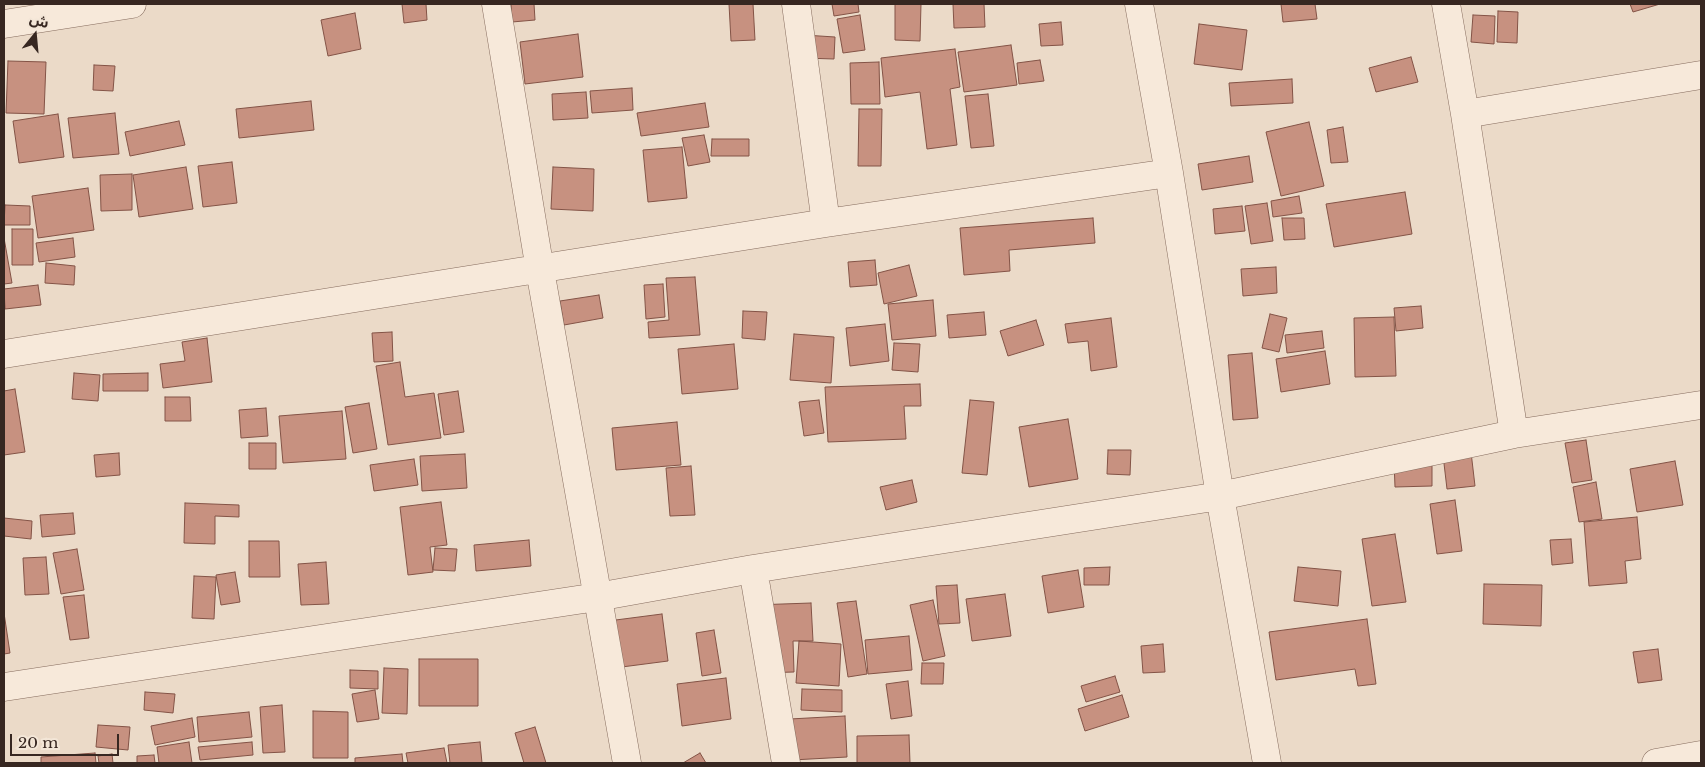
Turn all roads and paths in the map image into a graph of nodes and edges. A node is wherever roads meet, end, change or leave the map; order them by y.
1 (132, 4) edge
2 (496, 4) edge
3 (796, 4) edge
4 (1140, 4) edge
5 (1446, 4) edge
6 (4, 24) edge
7 (1701, 75) edge
8 (1465, 114) junction
9 (1169, 173) junction
10 (826, 223) junction
11 (540, 270) junction
12 (4, 354) edge
13 (1701, 405) edge
14 (1514, 434) junction
15 (1220, 496) junction
16 (753, 569) junction
17 (597, 597) junction
18 (4, 687) edge
19 (1701, 755) edge
20 (627, 763) edge
21 (786, 763) edge
22 (1267, 763) edge
23 (1656, 763) edge

1 - 6 street
2 - 11 street
3 - 10 street
4 - 9 street
5 - 8 street
7 - 8 street
8 - 14 street
9 - 10 street
9 - 15 street
10 - 11 street
11 - 12 street
11 - 17 street
13 - 14 street
14 - 15 street
15 - 16 street
15 - 22 street
16 - 17 street
16 - 21 street
17 - 18 street
17 - 20 street
19 - 23 street

